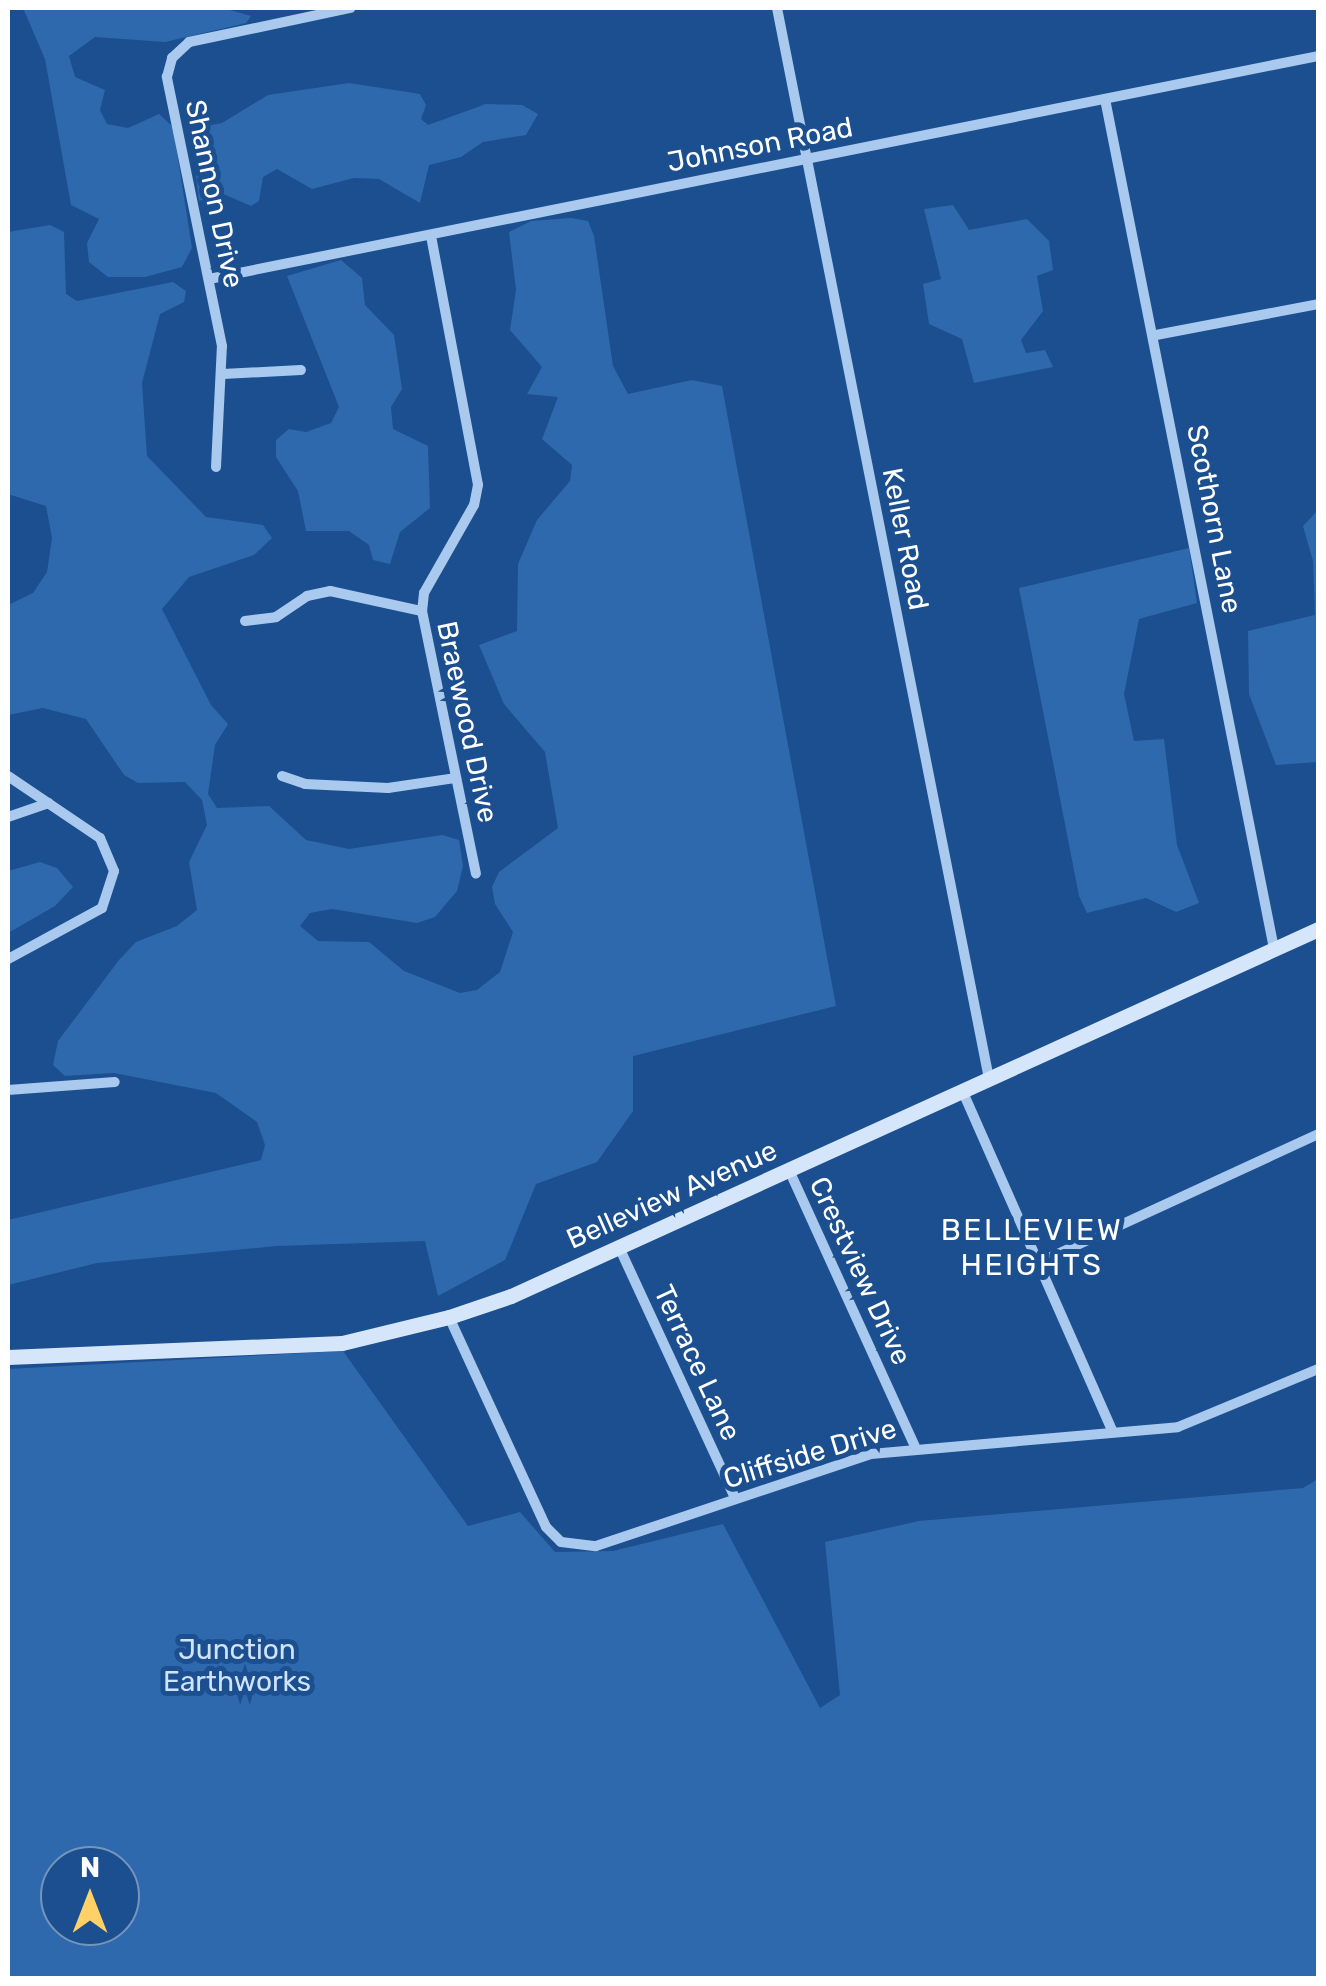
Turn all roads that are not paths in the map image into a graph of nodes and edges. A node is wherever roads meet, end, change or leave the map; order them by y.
1 (350, 8) edge
2 (777, 8) edge
3 (1318, 56) edge
4 (1105, 99) junction
5 (807, 160) junction
6 (431, 236) junction
7 (209, 279) junction
8 (1318, 304) edge
9 (1156, 335) junction
10 (301, 370) dead end
11 (223, 374) junction
12 (216, 467) dead end
13 (422, 612) junction
14 (246, 620) dead end
15 (8, 776) edge
16 (282, 776) dead end
17 (456, 778) junction
18 (49, 803) junction
19 (8, 817) edge
20 (476, 874) dead end
21 (1318, 929) edge
22 (1274, 949) junction
23 (8, 958) edge
24 (989, 1079) junction
25 (115, 1082) dead end
26 (8, 1090) edge
27 (962, 1090) junction
28 (1318, 1134) edge
29 (789, 1170) junction
30 (619, 1247) junction
31 (1038, 1263) junction
32 (449, 1317) junction
33 (8, 1357) edge
34 (1318, 1369) edge
35 (1112, 1430) junction
36 (915, 1446) junction
37 (736, 1498) junction

1 - 7 street, Shannon Drive
2 - 5 street, Keller Road
3 - 4 street, Johnson Road
4 - 5 street, Johnson Road
4 - 9 street, Scothorn Lane
5 - 6 street, Johnson Road
5 - 24 street, Keller Road
6 - 7 street, Johnson Road
6 - 13 street, Braewood Drive
7 - 11 street, Shannon Drive
8 - 9 street
9 - 22 street, Scothorn Lane
10 - 11 street
11 - 12 street, Shannon Drive
13 - 14 street
13 - 17 street, Braewood Drive
15 - 18 street
16 - 17 street
17 - 20 street, Braewood Drive
18 - 19 street
18 - 23 street
21 - 22 street, Belleview Avenue
22 - 24 street, Belleview Avenue
24 - 27 street, Belleview Avenue
25 - 26 street
27 - 29 street, Belleview Avenue
27 - 31 street
28 - 31 street
29 - 30 street, Belleview Avenue
29 - 36 street, Crestview Drive
30 - 32 street, Belleview Avenue
30 - 37 street, Terrace Lane
31 - 35 street
32 - 33 street, Belleview Avenue
32 - 37 street, Cliffside Drive
34 - 35 street, Cliffside Drive
35 - 36 street, Cliffside Drive
36 - 37 street, Cliffside Drive

